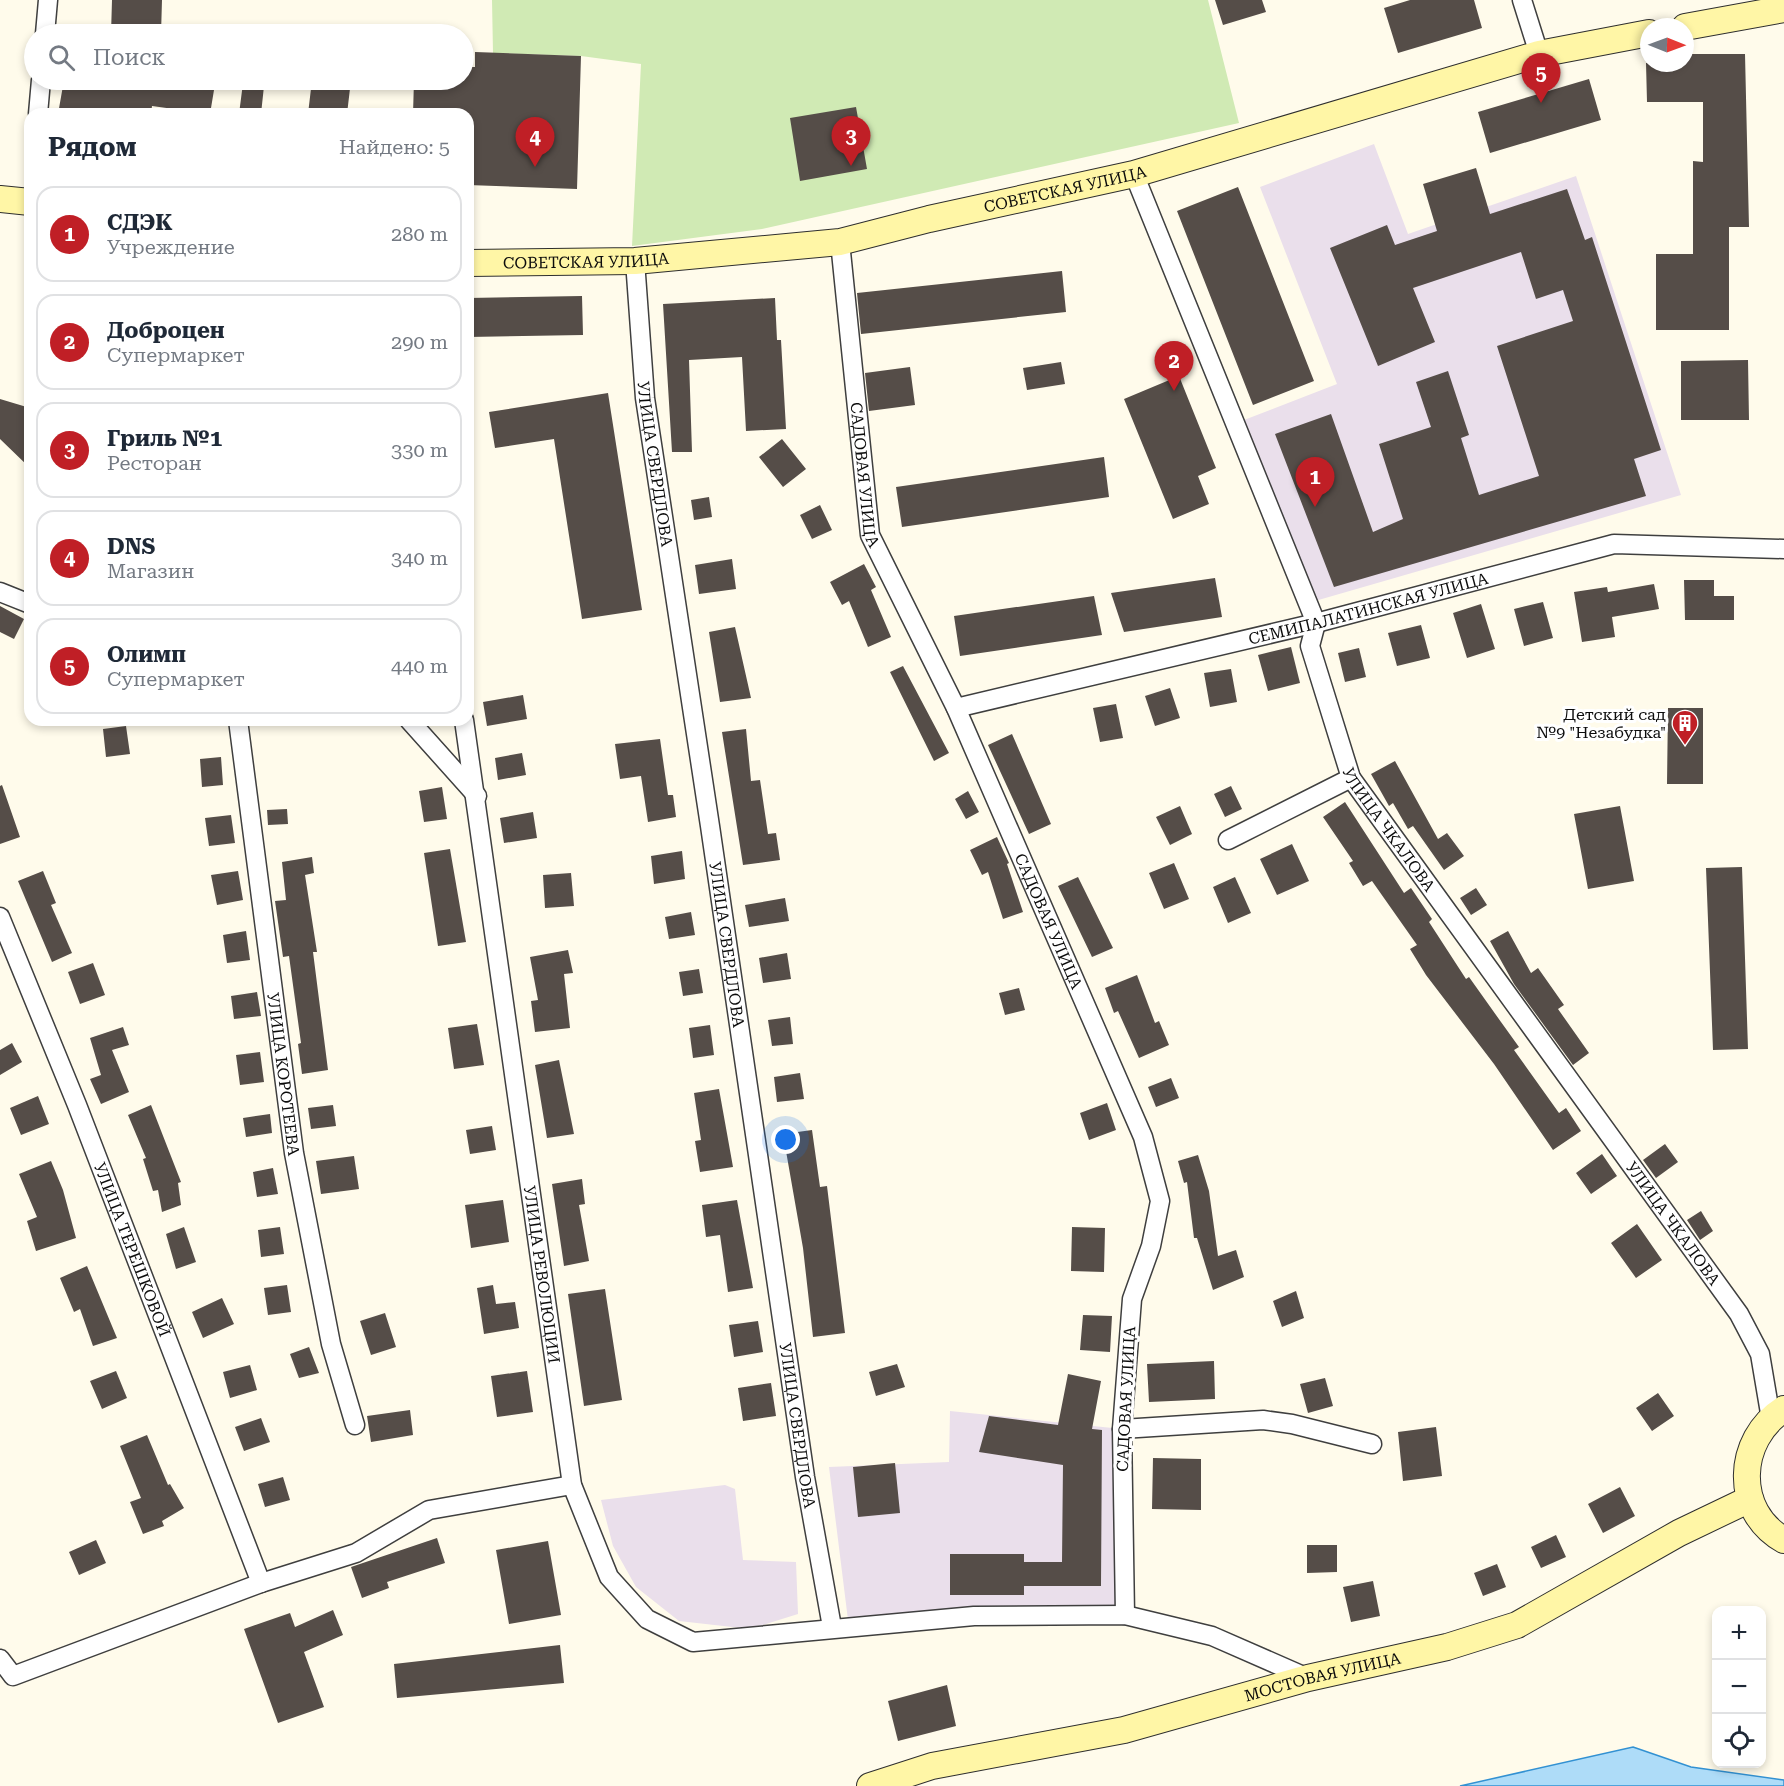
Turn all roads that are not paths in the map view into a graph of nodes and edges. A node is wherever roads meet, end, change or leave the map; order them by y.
1 (48, 0) edge
2 (1522, 0) edge
3 (1784, 9) edge
4 (46, 24) edge
5 (1694, 25) edge
6 (1640, 35) edge
7 (1539, 54) junction
8 (40, 90) edge
9 (39, 108) edge
10 (1134, 174) junction
11 (0, 199) edge
12 (24, 201) edge
13 (840, 242) junction
14 (635, 261) junction
15 (474, 263) edge
16 (1784, 549) edge
17 (0, 592) edge
18 (24, 602) edge
19 (1316, 623) junction
20 (956, 708) junction
21 (239, 726) edge
22 (414, 726) edge
23 (465, 726) edge
24 (1351, 778) junction
25 (477, 796) junction
26 (1228, 840) dead end
27 (0, 917) edge
28 (1780, 1411) edge
29 (355, 1425) dead end
30 (1122, 1429) junction
31 (1372, 1444) dead end
32 (572, 1485) junction
33 (1750, 1499) junction
34 (1774, 1533) edge
35 (1784, 1552) edge
36 (261, 1583) junction
37 (1125, 1615) junction
38 (832, 1627) junction
39 (0, 1659) edge
40 (1308, 1677) junction
41 (870, 1786) edge

1 - 4 street
2 - 7 street
3 - 5 main road
6 - 7 main road, СОВЕТСКАЯ УЛИЦА
7 - 10 main road, СОВЕТСКАЯ УЛИЦА
8 - 9 street
10 - 13 main road, СОВЕТСКАЯ УЛИЦА
10 - 19 street
11 - 12 main road
13 - 14 main road, СОВЕТСКАЯ УЛИЦА
13 - 20 street, САДОВАЯ УЛИЦА
14 - 15 main road, СОВЕТСКАЯ УЛИЦА
14 - 38 street, УЛИЦА СВЕРДЛОВА
16 - 19 street, СЕМИПАЛАТИНСКАЯ УЛИЦА
17 - 18 street
19 - 20 street, СЕМИПАЛАТИНСКАЯ УЛИЦА
19 - 24 street, УЛИЦА ЧКАЛОВА
20 - 30 street, САДОВАЯ УЛИЦА
21 - 29 street, УЛИЦА КОРОТЕЕВА
22 - 25 street
23 - 25 street, УЛИЦА РЕВОЛЮЦИИ
24 - 26 street
24 - 28 street, УЛИЦА ЧКАЛОВА
25 - 32 street, УЛИЦА РЕВОЛЮЦИИ
27 - 36 street, УЛИЦА ТЕРЕШКОВОЙ
28 - 33 main road
30 - 31 street
30 - 37 street, САДОВАЯ УЛИЦА
32 - 36 street
32 - 38 street, УЛИЦА РЕВОЛЮЦИИ
33 - 34 main road
33 - 40 main road, МОСТОВАЯ УЛИЦА
34 - 35 main road
36 - 39 street
37 - 38 street, УЛИЦА РЕВОЛЮЦИИ
37 - 40 street, УЛИЦА РЕВОЛЮЦИИ
40 - 41 main road, МОСТОВАЯ УЛИЦА

